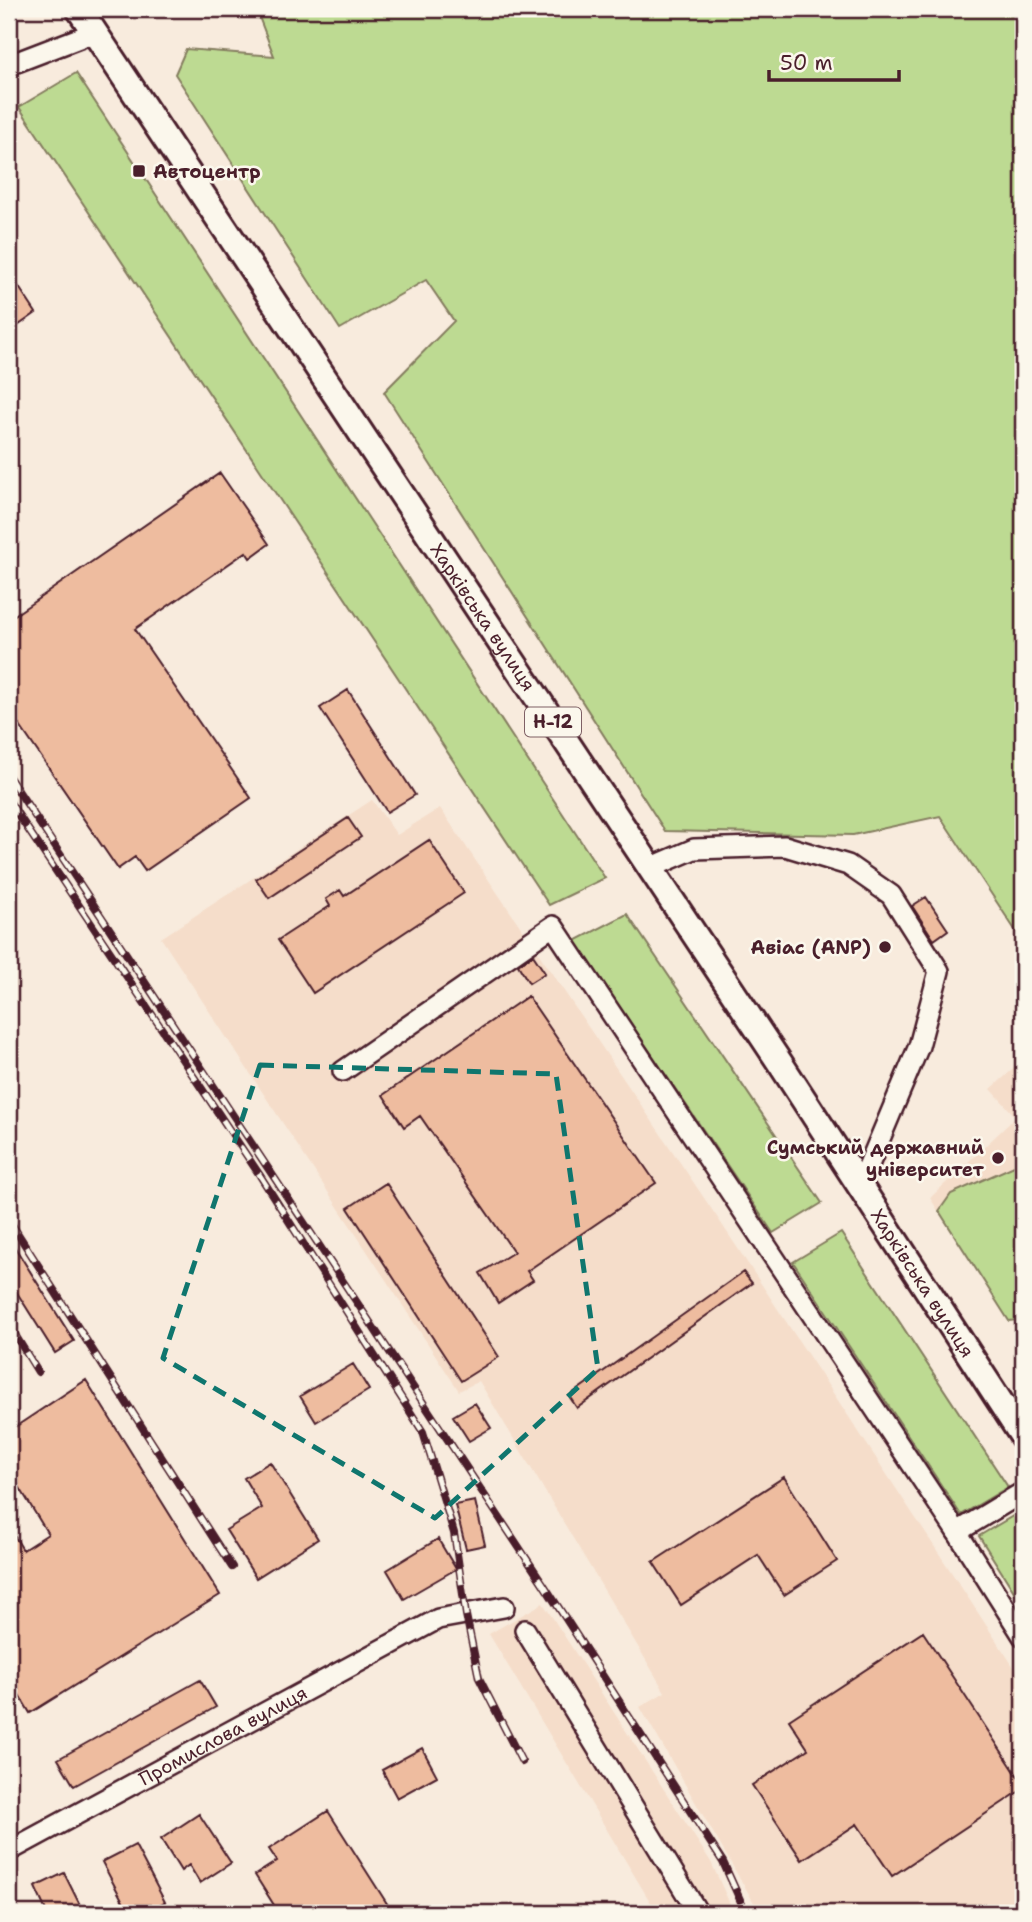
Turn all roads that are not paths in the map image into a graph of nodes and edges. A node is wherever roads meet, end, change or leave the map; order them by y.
1 (79, 9) edge
2 (94, 32) junction
3 (9, 65) edge
4 (650, 868) junction
5 (343, 1071) dead end
6 (860, 1186) junction
7 (1023, 1437) edge
8 (1023, 1492) edge
9 (957, 1532) junction
10 (504, 1607) dead end
11 (525, 1630) dead end
12 (1023, 1636) edge
13 (9, 1851) edge
14 (698, 1913) edge

1 - 2 main road, Харківська вулиця / Н-12
2 - 3 street
2 - 4 main road, Харківська вулиця / Н-12
4 - 6 main road, Харківська вулиця / Н-12
4 - 6 street
5 - 9 street
6 - 7 main road, Харківська вулиця / Н-12
8 - 9 street
9 - 12 street
10 - 13 street, Промислова вулиця
11 - 14 street

